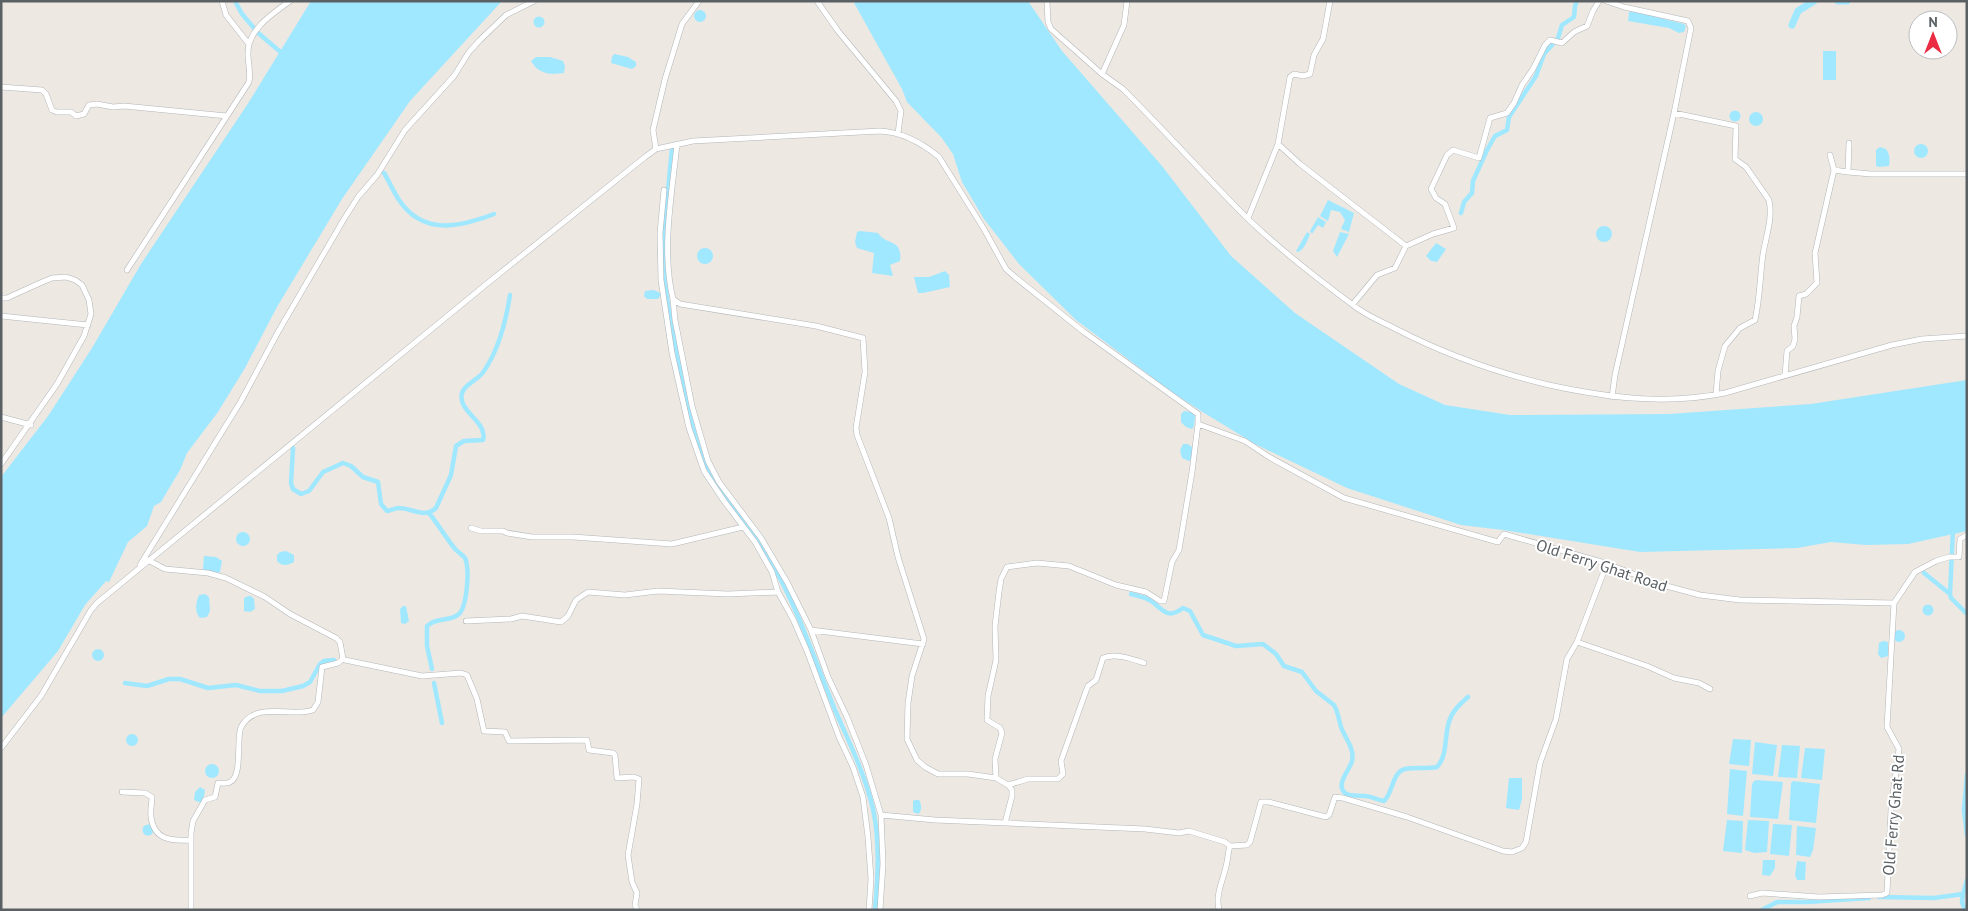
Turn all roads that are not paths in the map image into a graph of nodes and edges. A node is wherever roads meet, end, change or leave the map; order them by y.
1 (222, 1) edge
2 (290, 1) edge
3 (534, 1) edge
4 (699, 1) edge
5 (817, 1) edge
6 (1047, 1) edge
7 (1126, 1) edge
8 (1330, 1) edge
9 (1599, 1) edge
10 (1606, 1) edge
11 (248, 43) junction
12 (1102, 74) junction
13 (1, 88) edge
14 (1674, 113) junction
15 (227, 116) junction
16 (898, 134) junction
17 (1849, 143) dead end
18 (677, 144) junction
19 (1278, 144) junction
20 (656, 149) junction
21 (1830, 155) dead end
22 (1834, 170) junction
23 (1848, 172) junction
24 (1967, 174) edge
25 (664, 190) dead end
26 (1248, 218) junction
27 (1406, 246) junction
28 (127, 270) dead end
29 (1, 298) edge
30 (673, 300) junction
31 (1353, 304) junction
32 (1, 316) edge
33 (88, 325) junction
34 (1967, 336) edge
35 (1785, 374) junction
36 (1716, 394) junction
37 (1612, 397) junction
38 (1, 417) edge
39 (1198, 424) junction
40 (31, 425) junction
41 (1, 464) edge
42 (743, 527) junction
43 (471, 528) dead end
44 (1967, 535) edge
45 (148, 560) junction
46 (1606, 566) dead end
47 (137, 569) junction
48 (778, 592) junction
49 (1894, 603) junction
50 (466, 621) dead end
51 (811, 630) junction
52 (1577, 642) junction
53 (923, 644) junction
54 (343, 659) junction
55 (1144, 663) dead end
56 (1710, 689) dead end
57 (1, 748) edge
58 (996, 778) junction
59 (1008, 785) junction
60 (122, 792) dead end
61 (881, 815) junction
62 (1005, 823) junction
63 (190, 840) junction
64 (1230, 846) junction
65 (1750, 896) dead end
66 (191, 910) edge
67 (637, 910) edge
68 (869, 910) edge
69 (880, 910) edge
70 (1219, 910) edge

1 - 11 street
2 - 11 street
3 - 47 street
4 - 20 street
5 - 16 street
6 - 12 street
7 - 12 street
8 - 19 street
9 - 27 street
10 - 14 street
11 - 15 street
12 - 26 street
13 - 15 street
14 - 36 street
14 - 37 street
15 - 28 street
16 - 18 street
16 - 39 street
17 - 23 street
18 - 20 street
18 - 30 street
19 - 26 street
19 - 27 street
20 - 45 street
21 - 22 street
22 - 23 street
22 - 35 street
23 - 24 street
25 - 42 street
26 - 31 street
27 - 31 street
29 - 33 street
30 - 51 street
30 - 53 street
31 - 37 street
32 - 33 street
33 - 40 street
34 - 35 street
35 - 36 street
36 - 37 street
38 - 40 street
39 - 49 street, Old Ferry Ghat Road
39 - 58 street
40 - 41 street
42 - 43 street
42 - 48 street
44 - 49 street
45 - 47 street
45 - 54 street
46 - 52 street
47 - 57 street
48 - 50 street
48 - 68 street
49 - 65 street, Old Ferry Ghat Rd
51 - 53 street
51 - 61 street
52 - 56 street
52 - 64 street
53 - 58 street
54 - 63 street
54 - 67 street
55 - 59 street
58 - 59 street
59 - 62 street
60 - 63 street
61 - 62 street
61 - 69 street
62 - 64 street
63 - 66 street
64 - 70 street

